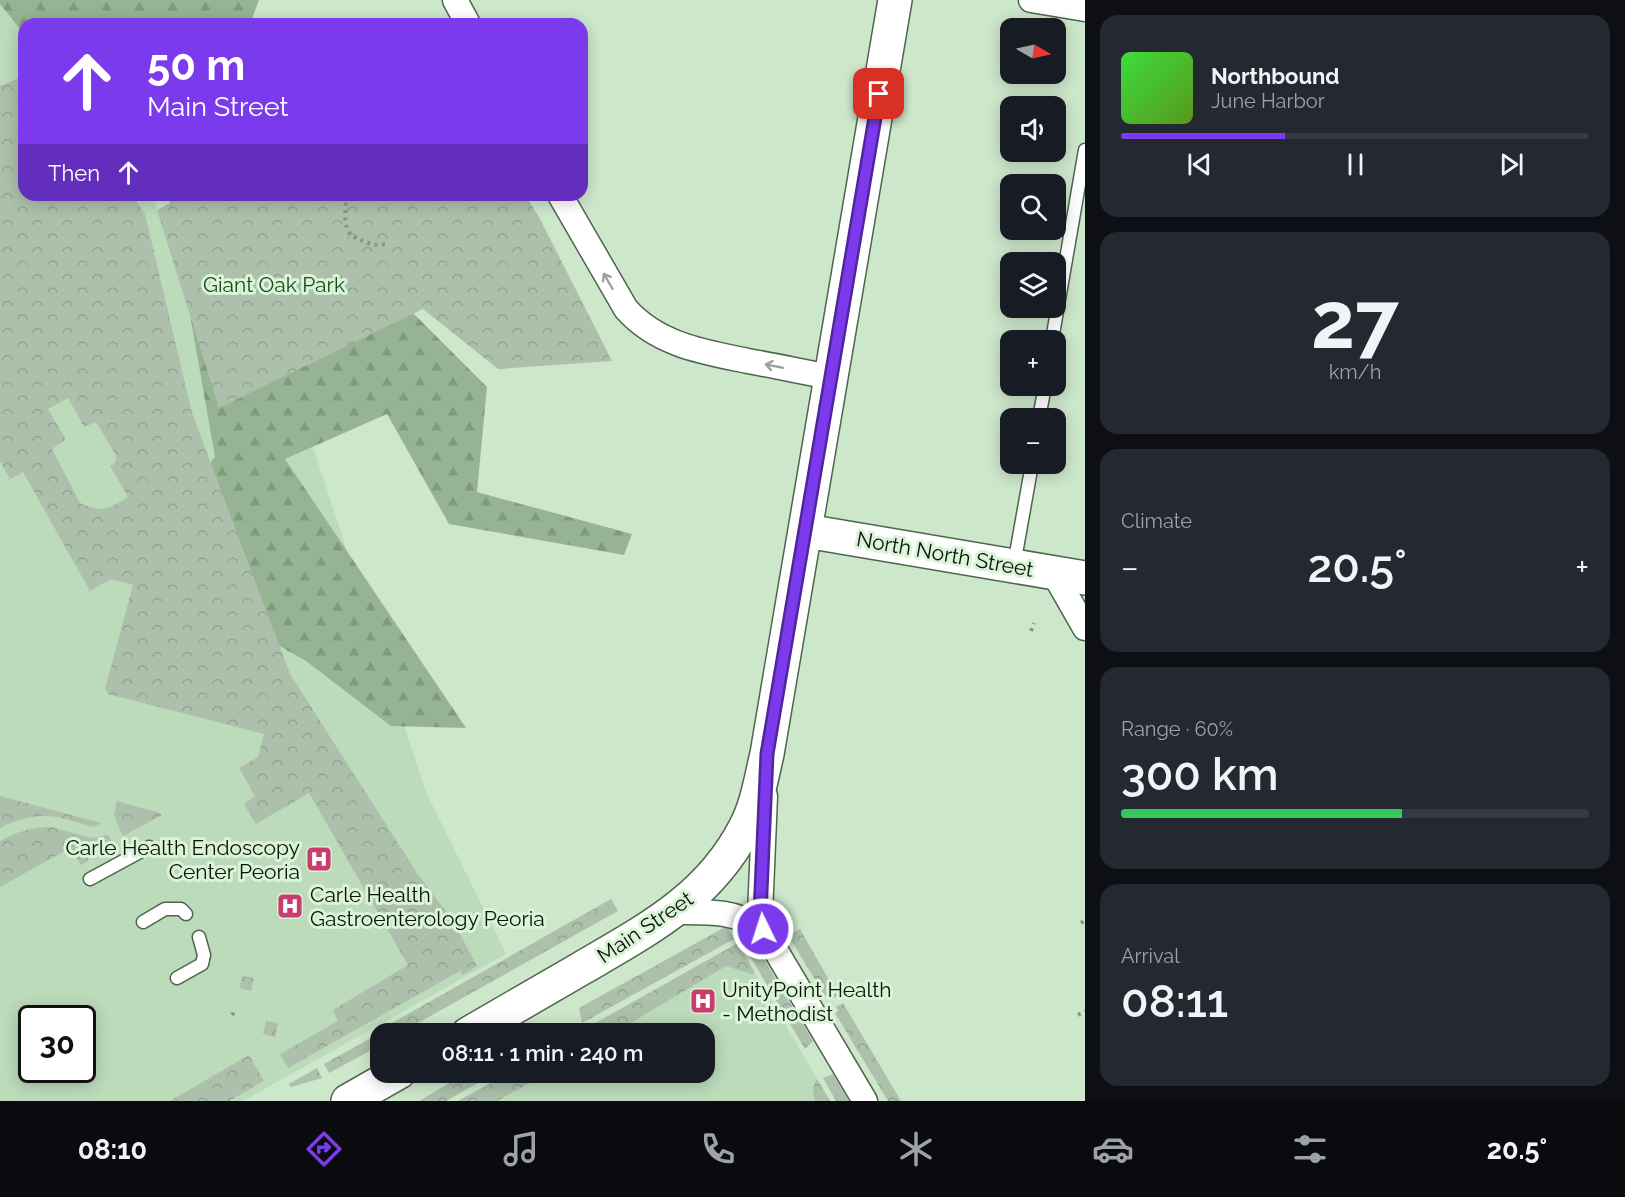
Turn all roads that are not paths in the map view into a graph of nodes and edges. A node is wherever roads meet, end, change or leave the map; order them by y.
1 (455, 0) edge
2 (895, 0) edge
3 (1031, 0) edge
4 (1085, 9) edge
5 (465, 18) edge
6 (1085, 150) edge
7 (563, 201) edge
8 (1054, 330) edge
9 (831, 377) junction
10 (1030, 474) edge
11 (806, 531) junction
12 (1013, 566) junction
13 (1053, 572) junction
14 (1085, 578) edge
15 (1085, 628) edge
16 (767, 754) junction
17 (149, 847) dead end
18 (90, 879) dead end
19 (674, 912) junction
20 (186, 914) dead end
21 (143, 922) dead end
22 (763, 929) junction
23 (199, 937) dead end
24 (177, 978) dead end
25 (487, 1023) edge
26 (384, 1083) edge
27 (366, 1097) edge
28 (865, 1101) edge

1 - 5 street
2 - 9 main road, Main Street
3 - 4 street
6 - 8 lane
9 -> 7 street
9 - 11 main road, Main Street
10 - 12 lane
11 - 12 main road, North North Street
11 - 16 main road, Main Street
12 - 13 main road, North North Street
13 - 14 main road, North North Street
13 - 15 street
16 - 19 main road, Main Street
16 - 22 street
17 - 18 lane
19 - 22 street
19 - 25 main road, Main Street
20 - 21 lane
22 - 28 street
23 - 24 lane
26 - 27 main road

